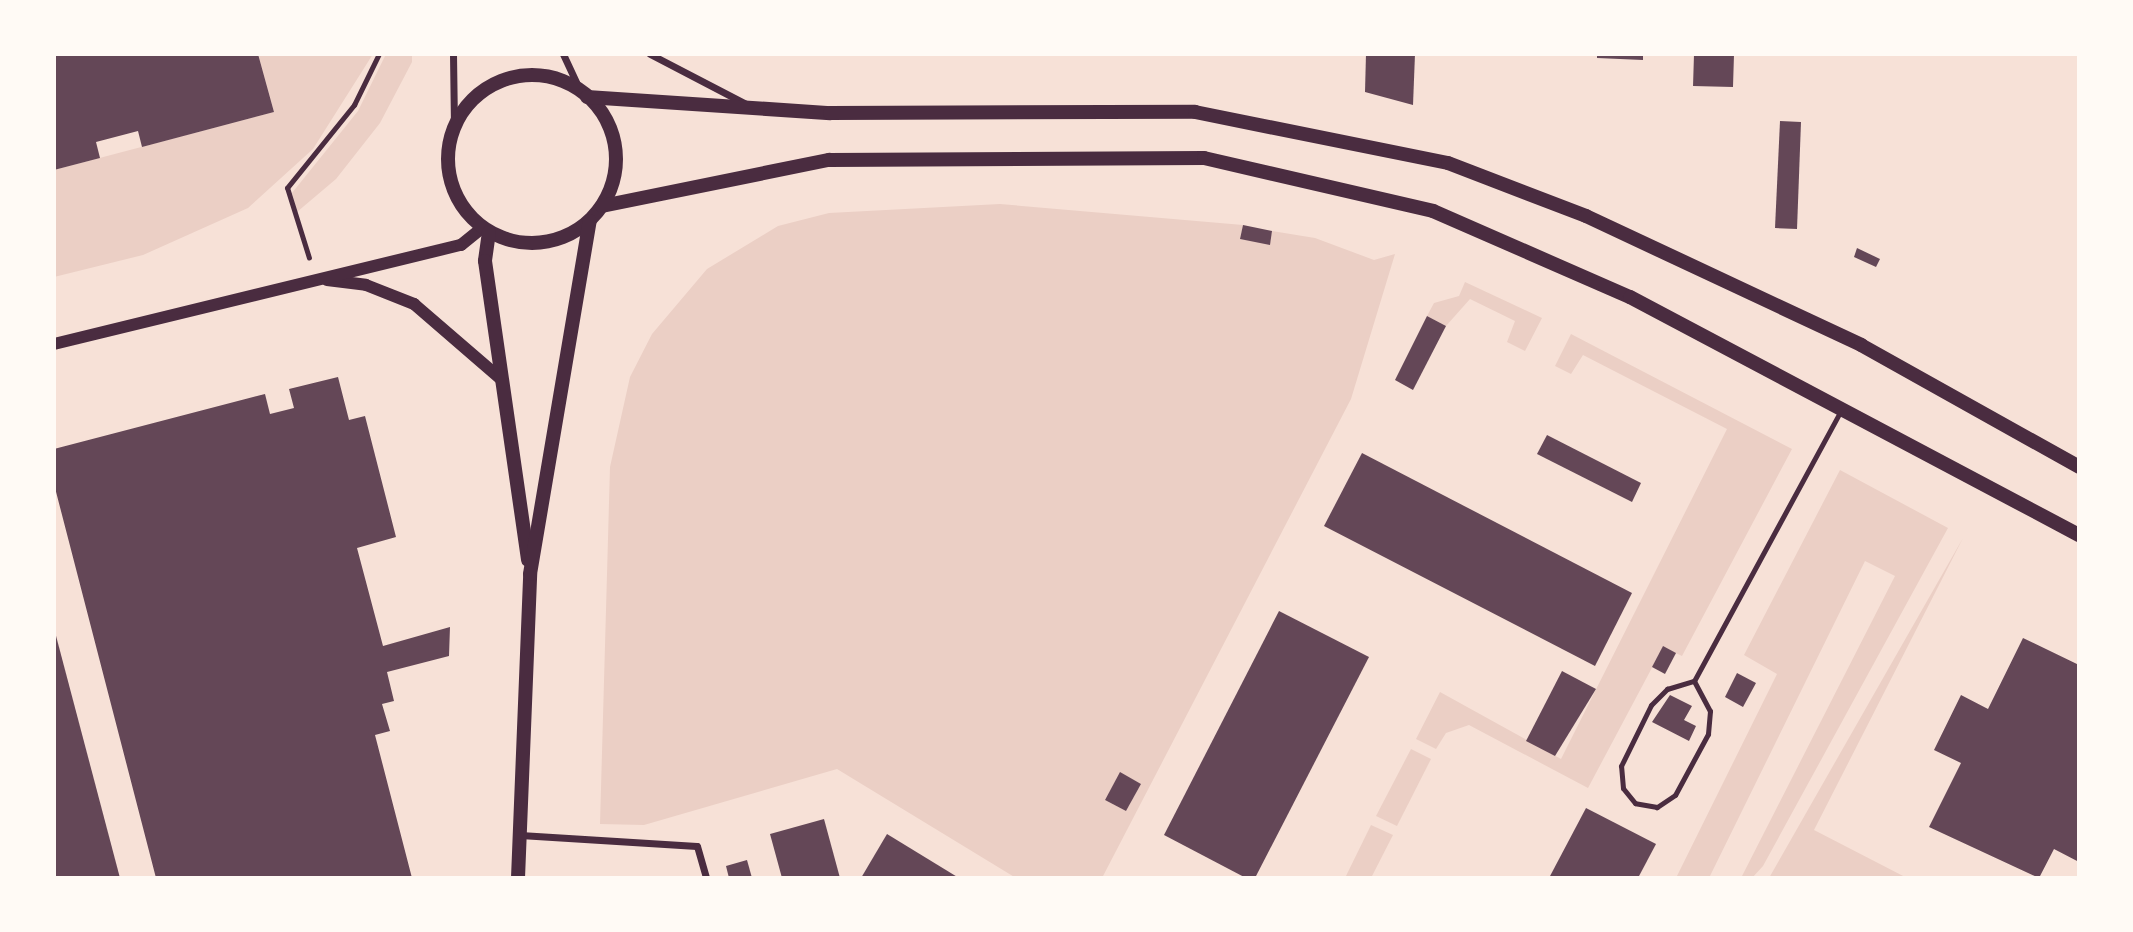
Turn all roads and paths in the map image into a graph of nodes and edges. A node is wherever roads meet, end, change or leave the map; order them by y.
1 (379, 54) edge
2 (453, 54) edge
3 (563, 54) edge
4 (650, 54) edge
5 (583, 93) junction
6 (752, 107) junction
7 (454, 127) junction
8 (602, 206) junction
9 (590, 221) junction
10 (485, 230) junction
11 (316, 279) junction
12 (54, 344) edge
13 (501, 379) junction
14 (1841, 410) junction
15 (2079, 467) edge
16 (2079, 535) edge
17 (530, 574) junction
18 (1694, 681) junction
19 (520, 835) junction
20 (518, 878) edge
21 (706, 878) edge

1 - 11 path
2 - 7 street
3 - 5 street
4 - 6 street
5 - 6 main road
5 - 7 main road
5 - 8 main road
6 - 15 main road
7 - 10 main road
8 - 9 main road
8 - 14 main road
9 - 10 main road
9 - 17 main road
10 - 11 street
10 - 13 main road
11 - 12 street
11 - 13 street
13 - 17 main road
14 - 16 main road
14 - 18 lane
17 - 19 main road
18 - 18 lane
19 - 20 main road
19 - 21 street

